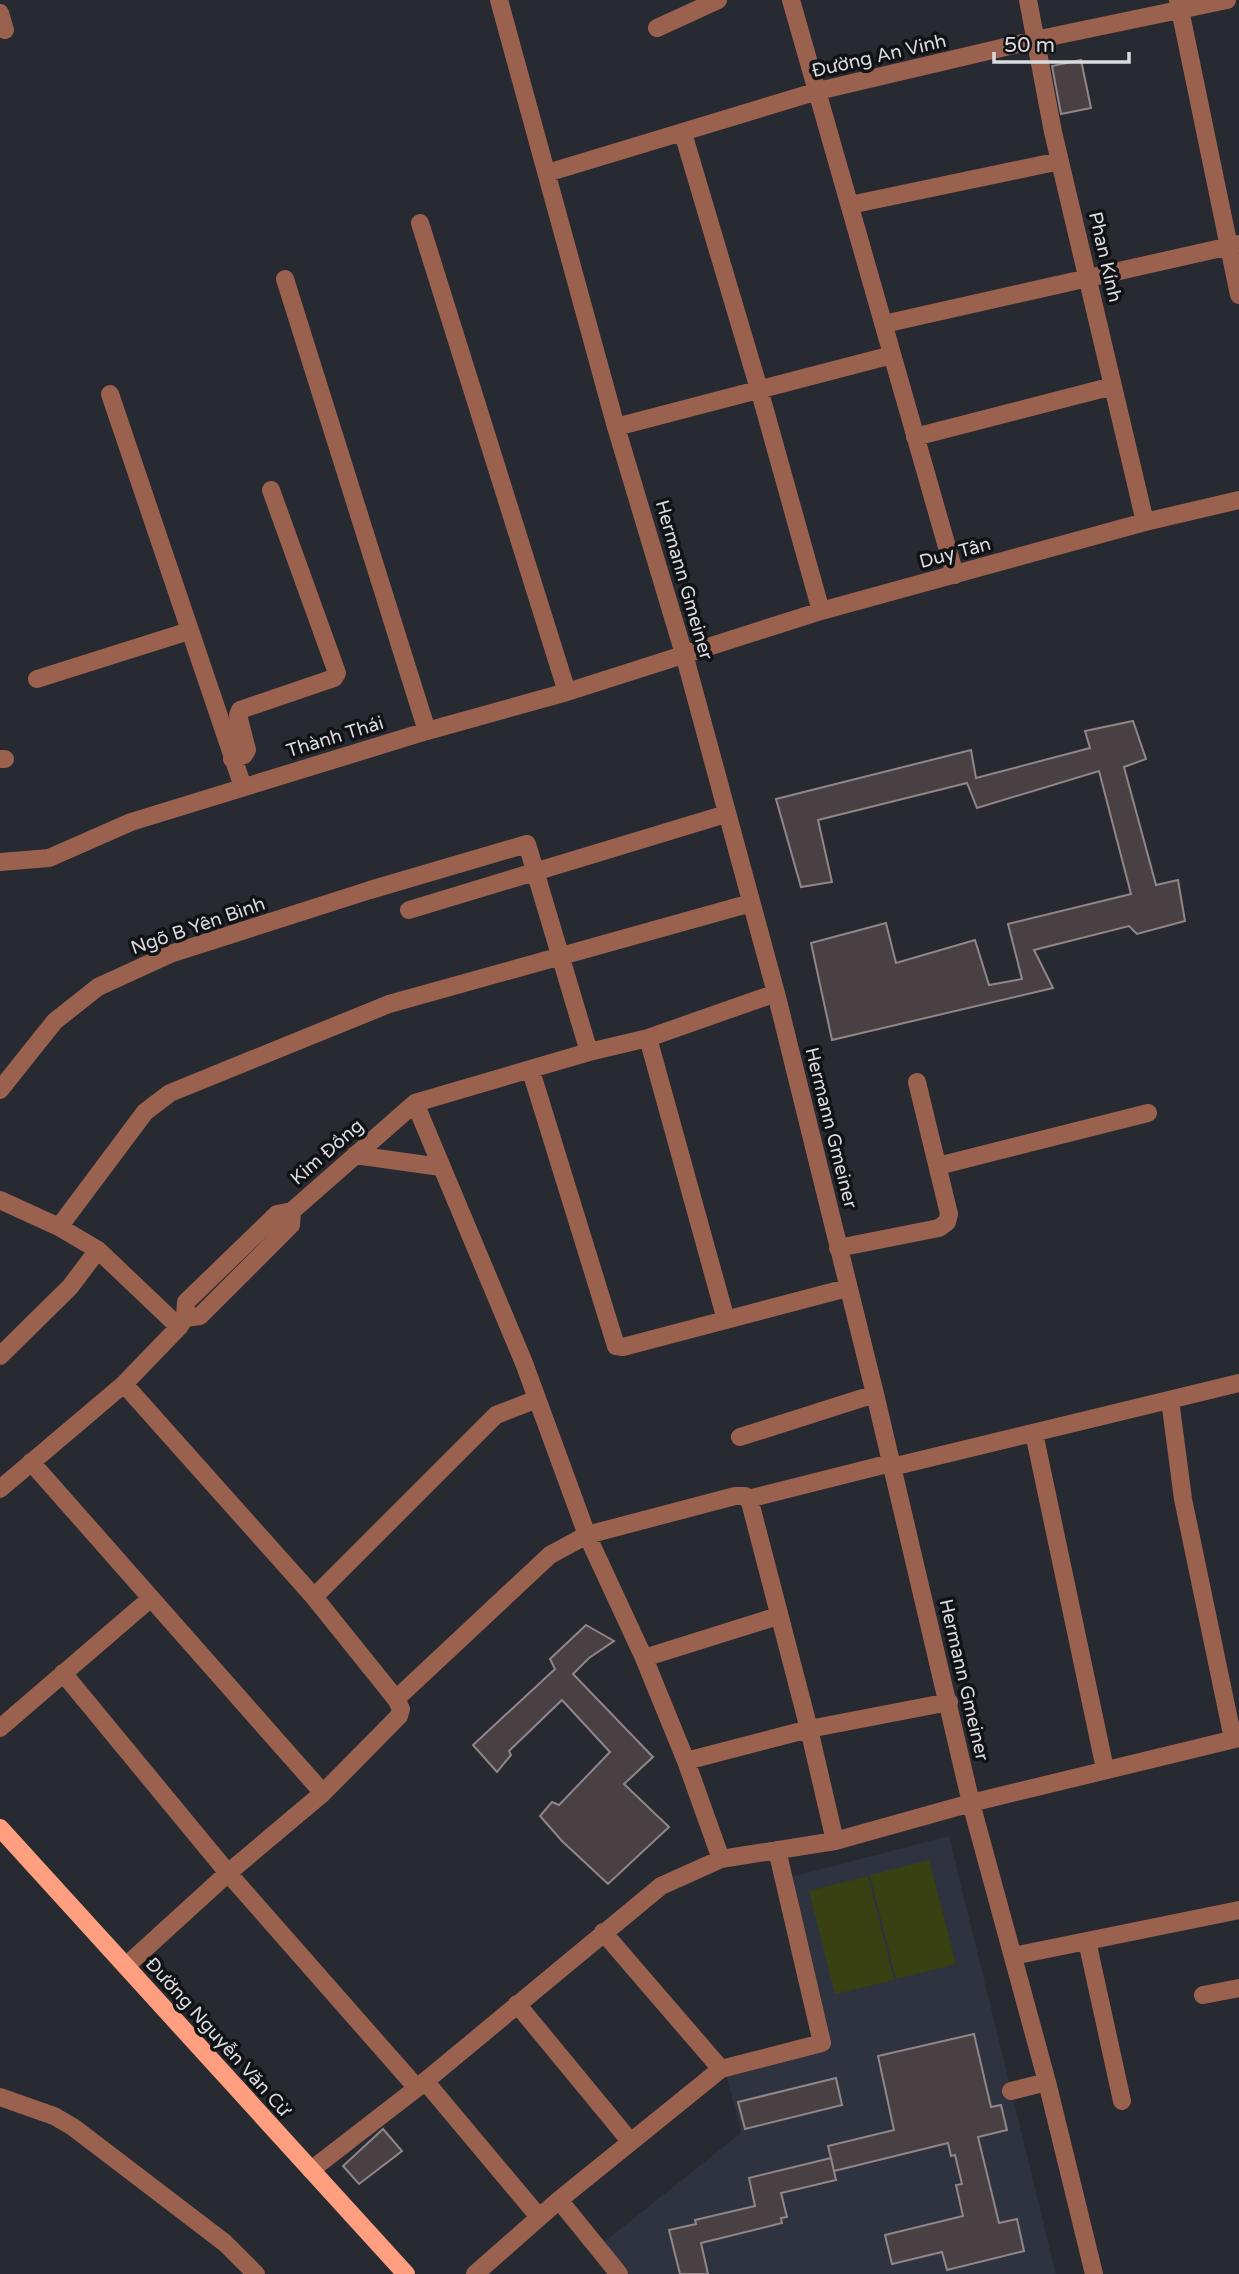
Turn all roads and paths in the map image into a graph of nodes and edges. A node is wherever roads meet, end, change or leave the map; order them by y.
1 (499, 0) edge
2 (718, 0) edge
3 (791, 0) edge
4 (1028, 0) edge
5 (1227, 0) edge
6 (1179, 4) edge
7 (657, 27) dead end
8 (1035, 40) junction
9 (818, 91) junction
10 (683, 133) junction
11 (1060, 161) junction
12 (547, 173) junction
13 (850, 205) junction
14 (420, 223) dead end
15 (1234, 245) edge
16 (1089, 277) junction
17 (285, 279) dead end
18 (1239, 295) edge
19 (884, 324) junction
20 (892, 355) junction
21 (1113, 386) junction
22 (759, 389) junction
23 (110, 394) dead end
24 (616, 426) junction
25 (915, 437) junction
26 (271, 490) dead end
27 (1239, 500) edge
28 (1146, 522) junction
29 (955, 575) junction
30 (821, 611) junction
31 (189, 631) junction
32 (684, 654) junction
33 (37, 679) dead end
34 (567, 692) junction
35 (427, 731) junction
36 (232, 759) junction
37 (243, 787) junction
38 (726, 814) junction
39 (0, 862) edge
40 (536, 870) junction
41 (751, 903) junction
42 (410, 910) dead end
43 (561, 956) junction
44 (776, 993) junction
45 (648, 1038) junction
46 (589, 1052) junction
47 (531, 1071) junction
48 (917, 1082) dead end
49 (0, 1090) edge
50 (415, 1104) junction
51 (1147, 1113) dead end
52 (355, 1155) junction
53 (938, 1166) junction
54 (441, 1167) junction
55 (0, 1200) edge
56 (292, 1211) junction
57 (59, 1227) junction
58 (838, 1248) junction
59 (98, 1250) junction
60 (221, 1267) junction
61 (236, 1281) junction
62 (847, 1288) junction
63 (726, 1320) junction
64 (182, 1322) junction
65 (0, 1356) edge
66 (1239, 1383) edge
67 (124, 1384) junction
68 (875, 1394) junction
69 (537, 1399) junction
70 (1170, 1400) junction
71 (1034, 1433) junction
72 (740, 1437) dead end
73 (31, 1462) junction
74 (891, 1465) junction
75 (0, 1489) edge
76 (748, 1499) junction
77 (587, 1535) junction
78 (314, 1597) junction
79 (150, 1599) junction
80 (778, 1616) junction
81 (644, 1658) junction
82 (63, 1673) junction
83 (396, 1699) junction
84 (949, 1702) junction
85 (0, 1728) edge
86 (809, 1729) junction
87 (1236, 1738) edge
88 (686, 1761) junction
89 (1105, 1769) junction
90 (323, 1793) junction
91 (971, 1803) junction
92 (0, 1828) edge
93 (835, 1841) junction
94 (777, 1850) junction
95 (720, 1859) junction
96 (228, 1874) junction
97 (1239, 1910) edge
98 (603, 1932) junction
99 (1087, 1941) junction
100 (1013, 1956) junction
101 (126, 1966) junction
102 (1239, 1988) edge
103 (1203, 1995) dead end
104 (517, 2004) junction
105 (721, 2069) junction
106 (1047, 2082) junction
107 (421, 2085) junction
108 (1011, 2091) dead end
109 (0, 2097) edge
110 (1122, 2101) dead end
111 (630, 2141) junction
112 (311, 2170) junction
113 (559, 2200) junction
114 (539, 2217) junction
115 (256, 2274) edge
116 (406, 2274) edge
117 (475, 2274) edge
118 (619, 2274) edge
119 (1094, 2274) edge

1 - 12 street, Hermann Gmeiner
2 - 7 street
3 - 9 street
4 - 8 street, Phan Kính
5 - 6 street, Đường An Vinh
6 - 8 street, Đường An Vinh
6 - 15 street
8 - 9 street, Đường An Vinh
8 - 11 street, Phan Kính
9 - 10 street, Đường An Vinh
9 - 13 street
10 - 12 street, Đường An Vinh
10 - 22 street
11 - 13 street
11 - 16 street, Phan Kính
12 - 24 street, Hermann Gmeiner
13 - 19 street
14 - 34 street
15 - 16 street
15 - 18 street
16 - 19 street
16 - 21 street, Phan Kính
17 - 35 street
19 - 20 street
20 - 22 street
20 - 25 street
21 - 25 street
21 - 28 street, Phan Kính
22 - 24 street
22 - 30 street
23 - 31 street
24 - 32 street, Hermann Gmeiner
25 - 29 street
26 - 36 street
27 - 28 street, Duy Tân
28 - 29 street, Duy Tân
29 - 30 street, Duy Tân
30 - 32 street, Duy Tân
31 - 33 street
31 - 36 street
32 - 34 street, Thành Thái
32 - 38 street, Hermann Gmeiner
34 - 35 street, Thành Thái
35 - 37 street, Thành Thái
36 - 37 street
37 - 39 street, Thành Thái
38 - 40 street
38 - 41 street, Hermann Gmeiner
40 - 42 street
40 - 43 street
40 - 49 street, Ngõ B Yên Bình
41 - 43 street
41 - 44 street, Hermann Gmeiner
43 - 46 street
43 - 57 street
44 - 45 street, Kim Đồng
44 - 58 street, Hermann Gmeiner
45 - 46 street, Kim Đồng
45 - 63 street
46 - 47 street, Kim Đồng
47 - 50 street, Kim Đồng
47 - 63 street
48 - 53 street
50 - 52 street, Kim Đồng
50 - 54 street
51 - 53 street
52 - 54 street
52 - 56 street, Kim Đồng
53 - 58 street
54 - 69 street
55 - 57 street
56 - 60 street
56 - 61 street, Kim Đồng
57 - 59 street
58 - 62 street, Hermann Gmeiner
59 - 64 street
59 - 65 street
60 - 61 street
60 - 64 street
61 - 64 street, Kim Đồng
62 - 63 street
62 - 68 street, Hermann Gmeiner
64 - 67 street, Kim Đồng
66 - 70 street
67 - 73 street, Kim Đồng
67 - 78 street
68 - 72 street
68 - 74 street, Hermann Gmeiner
69 - 77 street
69 - 78 street
70 - 71 street
70 - 87 street
71 - 74 street
71 - 89 street
73 - 75 street, Kim Đồng
73 - 79 street
74 - 76 street
74 - 84 street, Hermann Gmeiner
76 - 77 street
76 - 80 street
77 - 81 street
77 - 83 street
78 - 83 street
79 - 82 street
79 - 90 street
80 - 81 street
80 - 86 street
81 - 88 street
82 - 85 street
82 - 96 street
83 - 90 street
84 - 86 street
84 - 91 street, Hermann Gmeiner
86 - 88 street
86 - 93 street
87 - 89 street
88 - 95 street
89 - 91 street
90 - 96 street
91 - 93 street
91 - 100 street, Hermann Gmeiner
92 - 101 main road, Đường Nguyễn Văn Cừ
93 - 94 street
94 - 95 street
94 - 105 street
95 - 98 street
96 - 101 street
96 - 107 street
97 - 99 street
98 - 104 street
98 - 105 street
99 - 100 street
99 - 110 street
100 - 106 street, Hermann Gmeiner
101 - 112 main road, Đường Nguyễn Văn Cừ
102 - 103 street
104 - 107 street
104 - 111 street
105 - 111 street
106 - 108 street
106 - 119 street, Hermann Gmeiner
107 - 112 street
107 - 114 street
109 - 115 street
111 - 113 street
112 - 116 main road, Đường Nguyễn Văn Cừ
113 - 114 street
113 - 118 street
114 - 117 street

